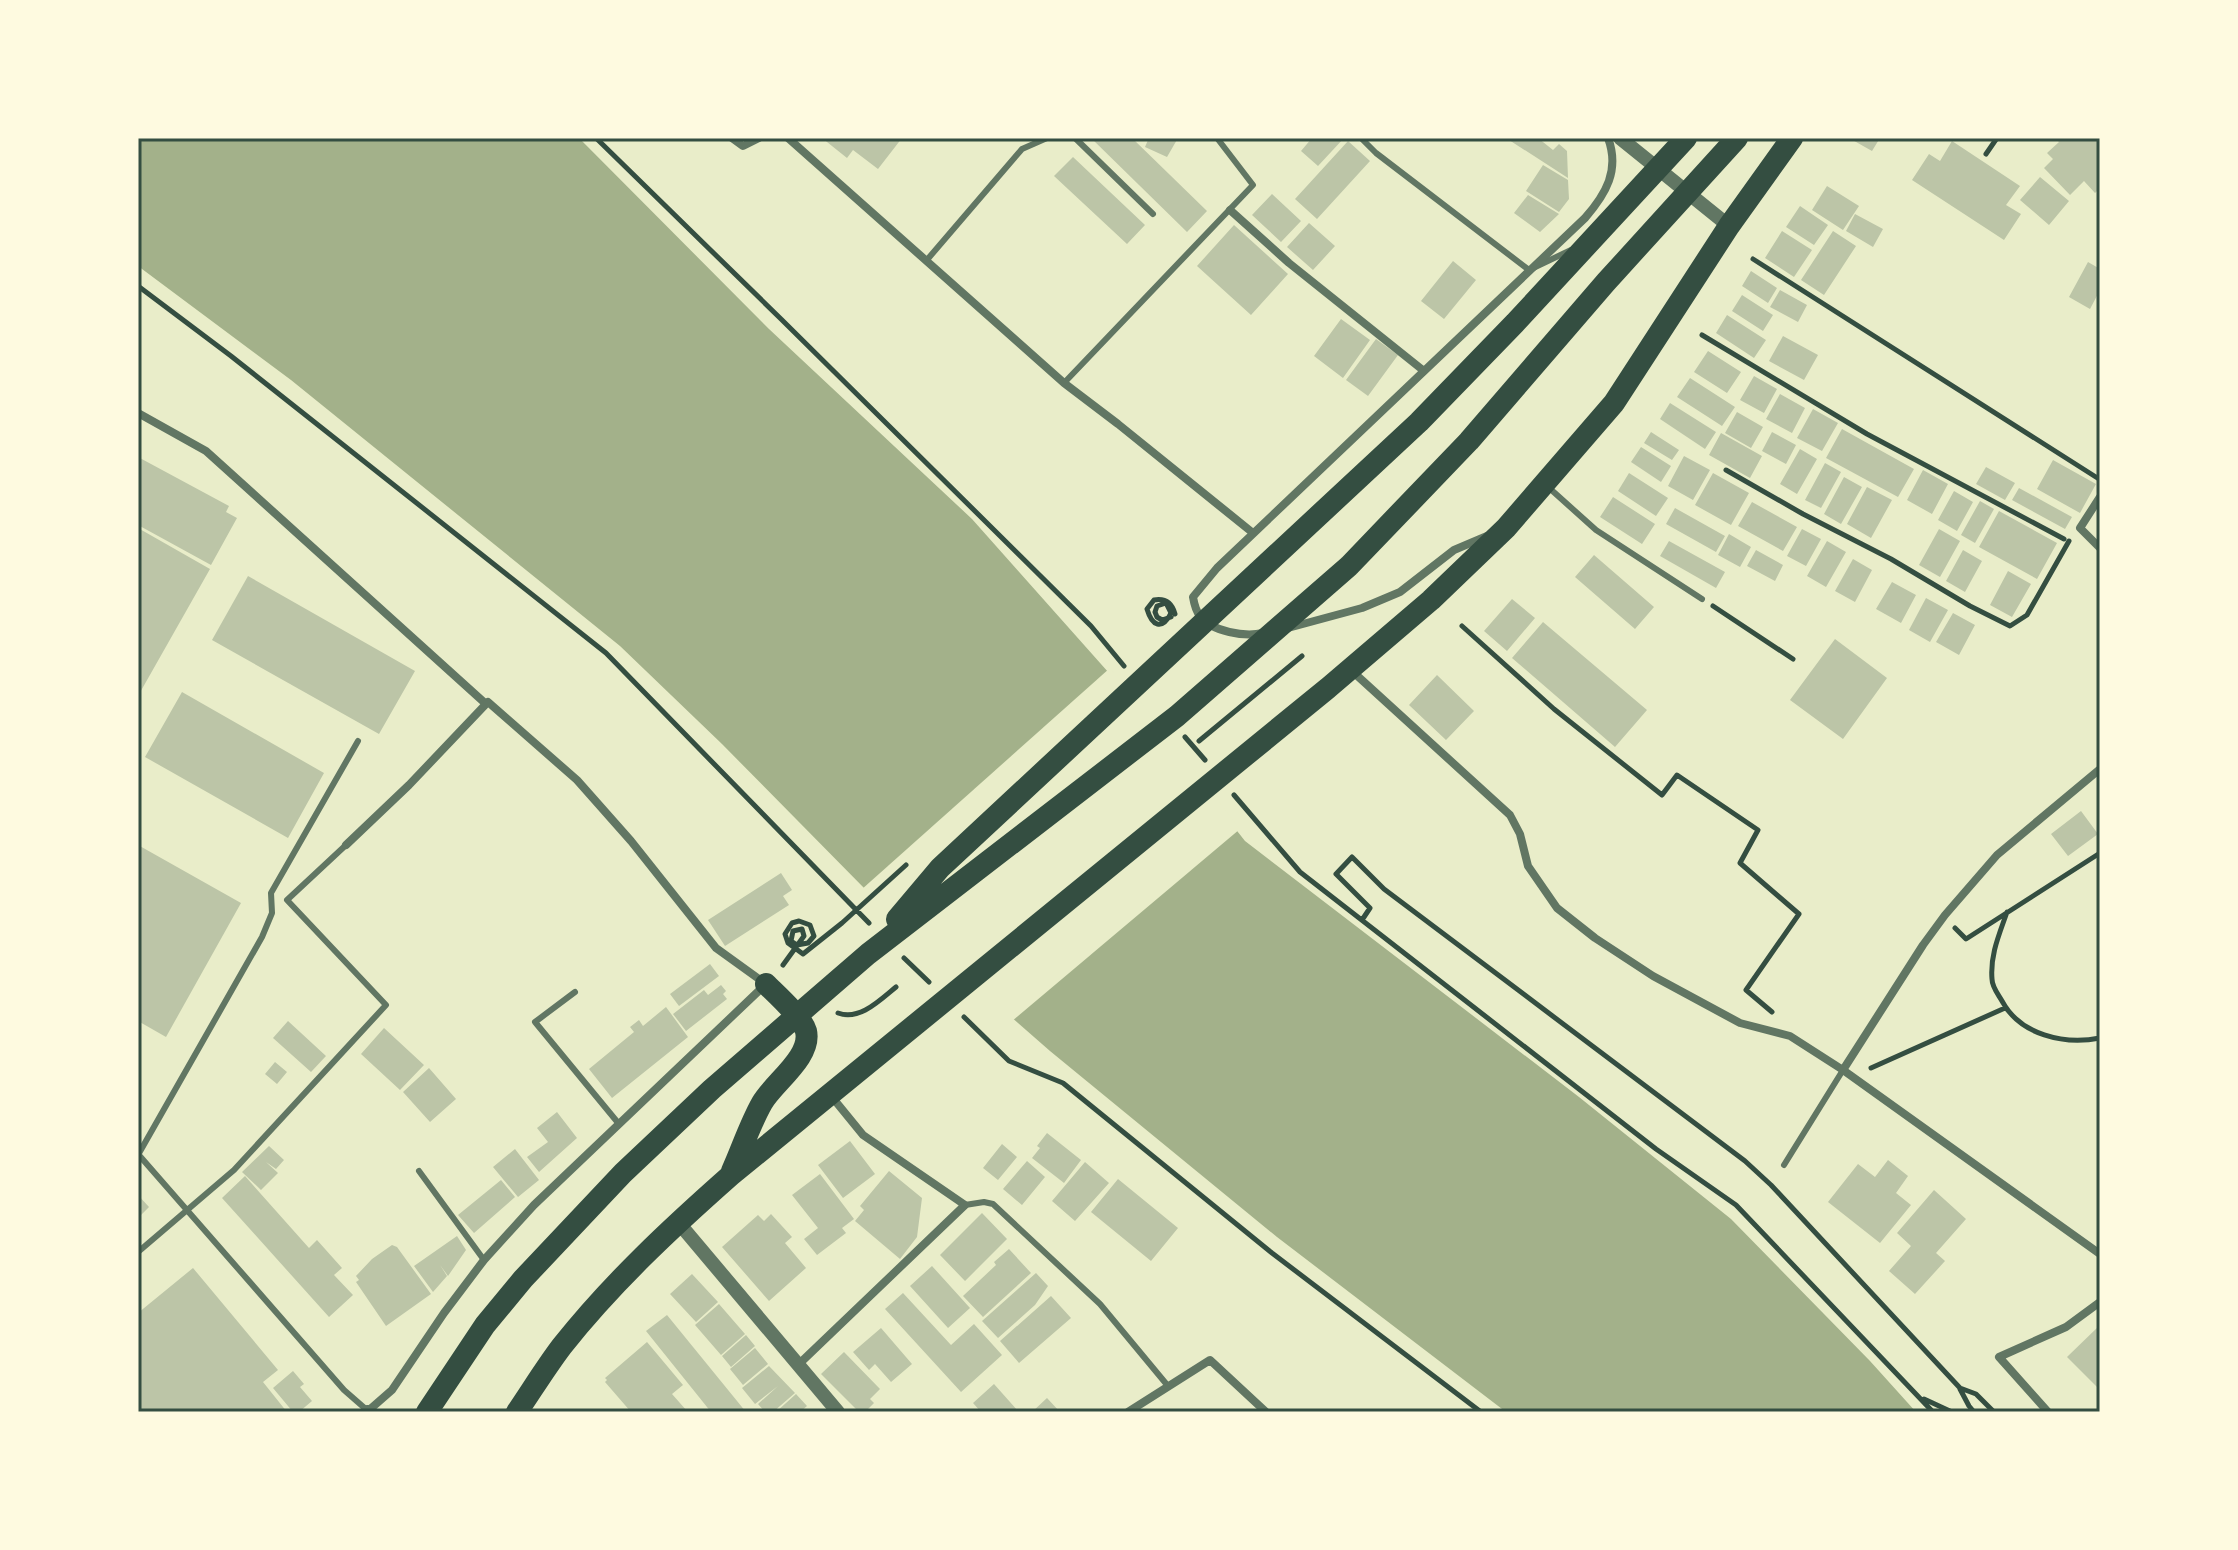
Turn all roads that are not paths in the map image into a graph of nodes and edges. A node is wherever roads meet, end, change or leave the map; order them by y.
1 (732, 138) edge
2 (759, 138) edge
3 (788, 138) edge
4 (1047, 138) edge
5 (1075, 138) edge
6 (1217, 138) edge
7 (1361, 138) edge
8 (1608, 138) edge
9 (1620, 138) edge
10 (1686, 138) edge
11 (1737, 138) edge
12 (1792, 138) edge
13 (1657, 170) junction
14 (1230, 210) junction
15 (1153, 214) dead end
16 (1729, 226) junction
17 (1594, 239) junction
18 (926, 261) junction
19 (1529, 270) junction
20 (1424, 371) junction
21 (1064, 383) junction
22 (138, 413) edge
23 (1544, 484) junction
24 (2100, 497) edge
25 (1506, 528) junction
26 (1253, 533) junction
27 (2100, 548) edge
28 (1702, 599) road end
29 (1351, 669) junction
30 (486, 704) junction
31 (358, 741) dead end
32 (2100, 769) edge
33 (346, 845) joint
34 (287, 900) junction
35 (272, 913) junction
36 (868, 954) junction
37 (766, 984) junction
38 (575, 992) dead end
39 (1847, 1074) junction
40 (830, 1094) junction
41 (619, 1124) junction
42 (138, 1154) edge
43 (1784, 1165) dead end
44 (419, 1171) dead end
45 (731, 1175) junction
46 (965, 1205) junction
47 (188, 1211) junction
48 (678, 1222) junction
49 (138, 1252) edge
50 (2100, 1254) edge
51 (484, 1260) junction
52 (2100, 1302) edge
53 (799, 1364) junction
54 (1168, 1386) junction
55 (368, 1412) edge
56 (427, 1412) edge
57 (517, 1412) edge
58 (838, 1412) edge
59 (1128, 1412) edge
60 (1266, 1412) edge
61 (2048, 1412) edge

1 - 2 street
3 - 18 street
4 - 18 lane
5 - 15 lane
6 - 14 lane
7 - 19 lane
8 - 19 street
9 - 13 street
10 - 13 highway
11 - 36 highway
12 - 16 highway
13 - 16 street
13 - 17 highway
14 - 20 street
14 - 21 lane
16 - 23 highway
17 - 19 lane
17 - 36 highway
18 - 21 street
19 - 20 street
20 - 26 street
21 - 26 street
22 - 30 street
23 - 25 highway
23 - 28 lane
24 - 27 street
25 - 26 street
25 - 29 highway
29 - 39 street
29 - 40 highway
30 - 33 street
30 - 37 street
31 - 35 lane
32 - 39 street
33 - 34 lane
34 - 35 lane
34 - 47 lane
35 - 42 lane
36 - 56 highway
37 - 41 street
37 - 45 highway
38 - 41 lane
39 - 43 lane
39 - 50 street
40 - 45 highway
40 - 46 street
41 - 51 street
42 - 47 lane
44 - 51 lane
45 - 48 highway
46 - 53 street
46 - 54 lane
47 - 49 lane
47 - 55 lane
48 - 53 street
48 - 57 highway
51 - 55 street
52 - 61 street
53 - 58 street
54 - 59 street
54 - 60 street

